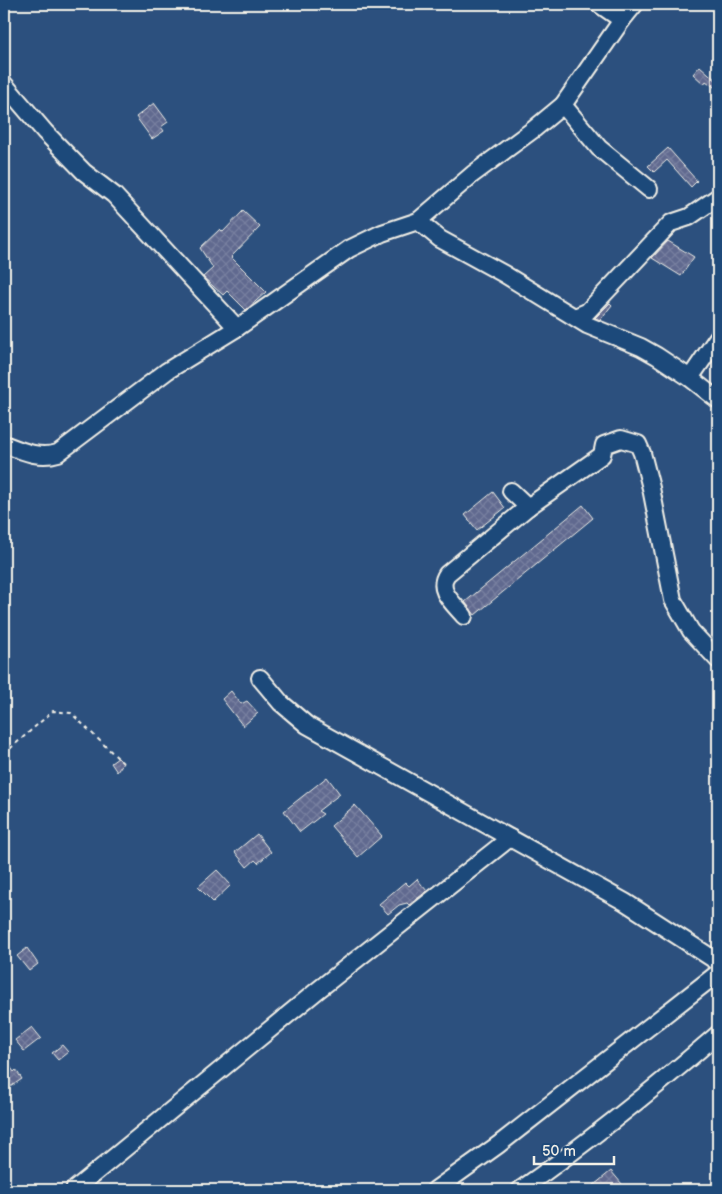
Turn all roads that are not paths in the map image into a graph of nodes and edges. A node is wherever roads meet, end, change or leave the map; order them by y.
1 (599, 4) edge
2 (636, 4) edge
3 (622, 20) junction
4 (4, 84) edge
5 (563, 105) junction
6 (649, 189) dead end
7 (718, 197) edge
8 (418, 221) junction
9 (575, 317) junction
10 (237, 328) junction
11 (718, 337) edge
12 (690, 378) junction
13 (718, 400) edge
14 (4, 444) edge
15 (510, 491) dead end
16 (528, 507) junction
17 (464, 616) dead end
18 (718, 660) edge
19 (260, 678) dead end
20 (510, 838) junction
21 (718, 962) edge
22 (718, 972) edge
23 (718, 1034) edge
24 (74, 1190) edge
25 (436, 1190) edge
26 (520, 1190) edge

1 - 3 street
2 - 3 street
3 - 5 street
4 - 10 street
5 - 6 street
5 - 8 street
7 - 9 street
8 - 9 street
8 - 10 street
9 - 12 street
10 - 14 street
11 - 12 street
12 - 13 street
15 - 16 street
16 - 17 street
16 - 18 street
19 - 20 street
20 - 21 street
20 - 24 street
22 - 25 street
23 - 26 street

